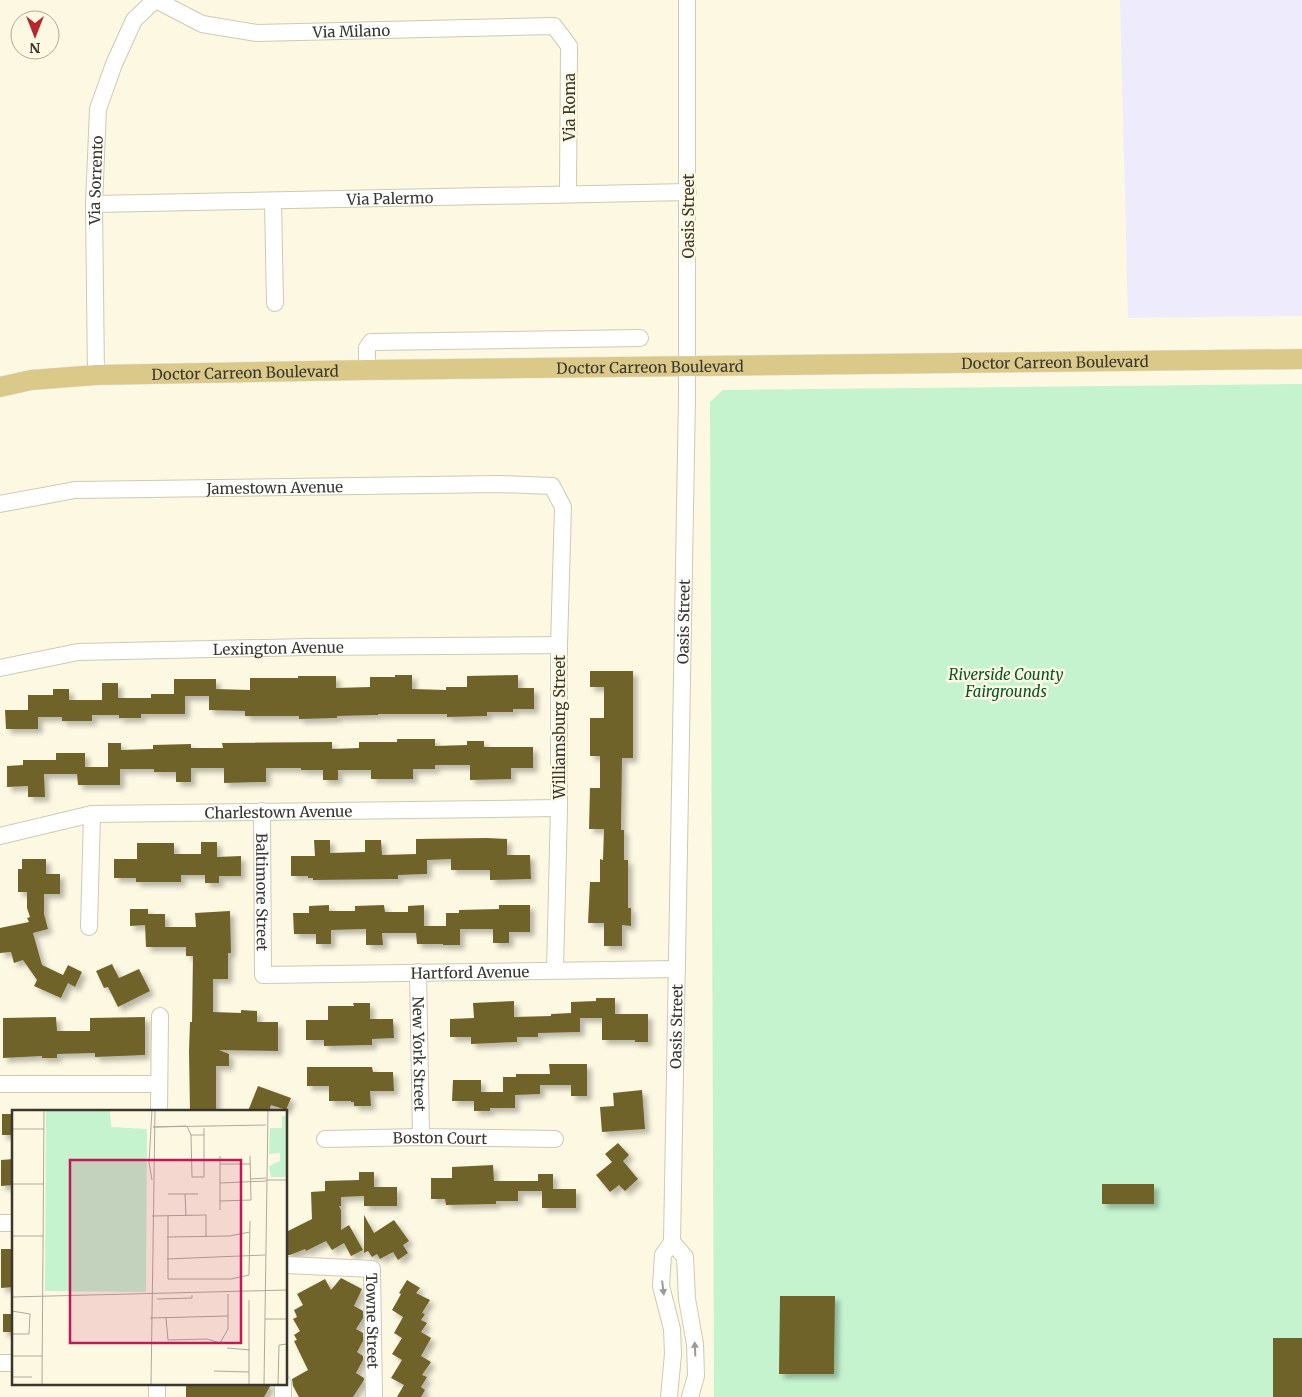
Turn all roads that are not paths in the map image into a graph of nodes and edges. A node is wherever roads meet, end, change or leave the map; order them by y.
1 (155, 0) edge
2 (687, 0) edge
3 (554, 26) joint
4 (688, 192) junction
5 (568, 193) junction
6 (273, 201) junction
7 (94, 204) junction
8 (275, 304) dead end
9 (640, 338) dead end
10 (1302, 359) edge
11 (688, 367) junction
12 (366, 370) junction
13 (96, 375) junction
14 (0, 387) edge
15 (552, 486) joint
16 (0, 504) edge
17 (559, 645) junction
18 (0, 668) edge
19 (559, 808) junction
20 (262, 811) junction
21 (92, 814) junction
22 (0, 836) edge
23 (89, 927) dead end
24 (677, 969) junction
25 (555, 970) junction
26 (418, 972) junction
27 (263, 975) joint
28 (160, 1016) dead end
29 (0, 1084) edge
30 (160, 1084) junction
31 (159, 1110) edge
32 (421, 1138) junction
33 (325, 1139) dead end
34 (554, 1139) dead end
35 (672, 1242) junction
36 (288, 1265) edge
37 (157, 1384) edge
38 (283, 1384) edge
39 (157, 1397) edge
40 (283, 1397) edge
41 (374, 1397) edge
42 (669, 1397) edge
43 (690, 1397) edge

1 - 3 street, Via Milano
1 - 7 street, Via Sorrento
2 - 4 street, Oasis Street
3 - 5 street, Via Roma
4 - 5 street, Via Palermo
4 - 11 street, Oasis Street
5 - 6 street, Via Palermo
6 - 7 street, Via Palermo
6 - 8 street
7 - 13 street, Via Sorrento
9 - 12 street
10 - 11 main road, Doctor Carreon Boulevard
11 - 12 main road, Doctor Carreon Boulevard
11 - 24 street, Oasis Street
12 - 13 main road, Doctor Carreon Boulevard
13 - 14 main road, Doctor Carreon Boulevard
15 - 16 street, Jamestown Avenue
15 - 17 street, Williamsburg Street
17 - 18 street, Lexington Avenue
17 - 19 street, Williamsburg Street
19 - 20 street, Charlestown Avenue
19 - 25 street, Williamsburg Street
20 - 21 street, Charlestown Avenue
20 - 27 street, Baltimore Street
21 - 22 street, Charlestown Avenue
21 - 23 street
24 - 25 street, Hartford Avenue
24 - 35 street, Oasis Street
25 - 26 street, Hartford Avenue
26 - 27 street, Hartford Avenue
26 - 32 street, New York Street
28 - 30 street
29 - 30 street
30 - 31 street
32 - 33 street, Boston Court
32 - 34 street, Boston Court
35 -> 42 street, Oasis Street
43 -> 35 street
36 - 41 street, Towne Street
37 - 39 street
38 - 40 street

